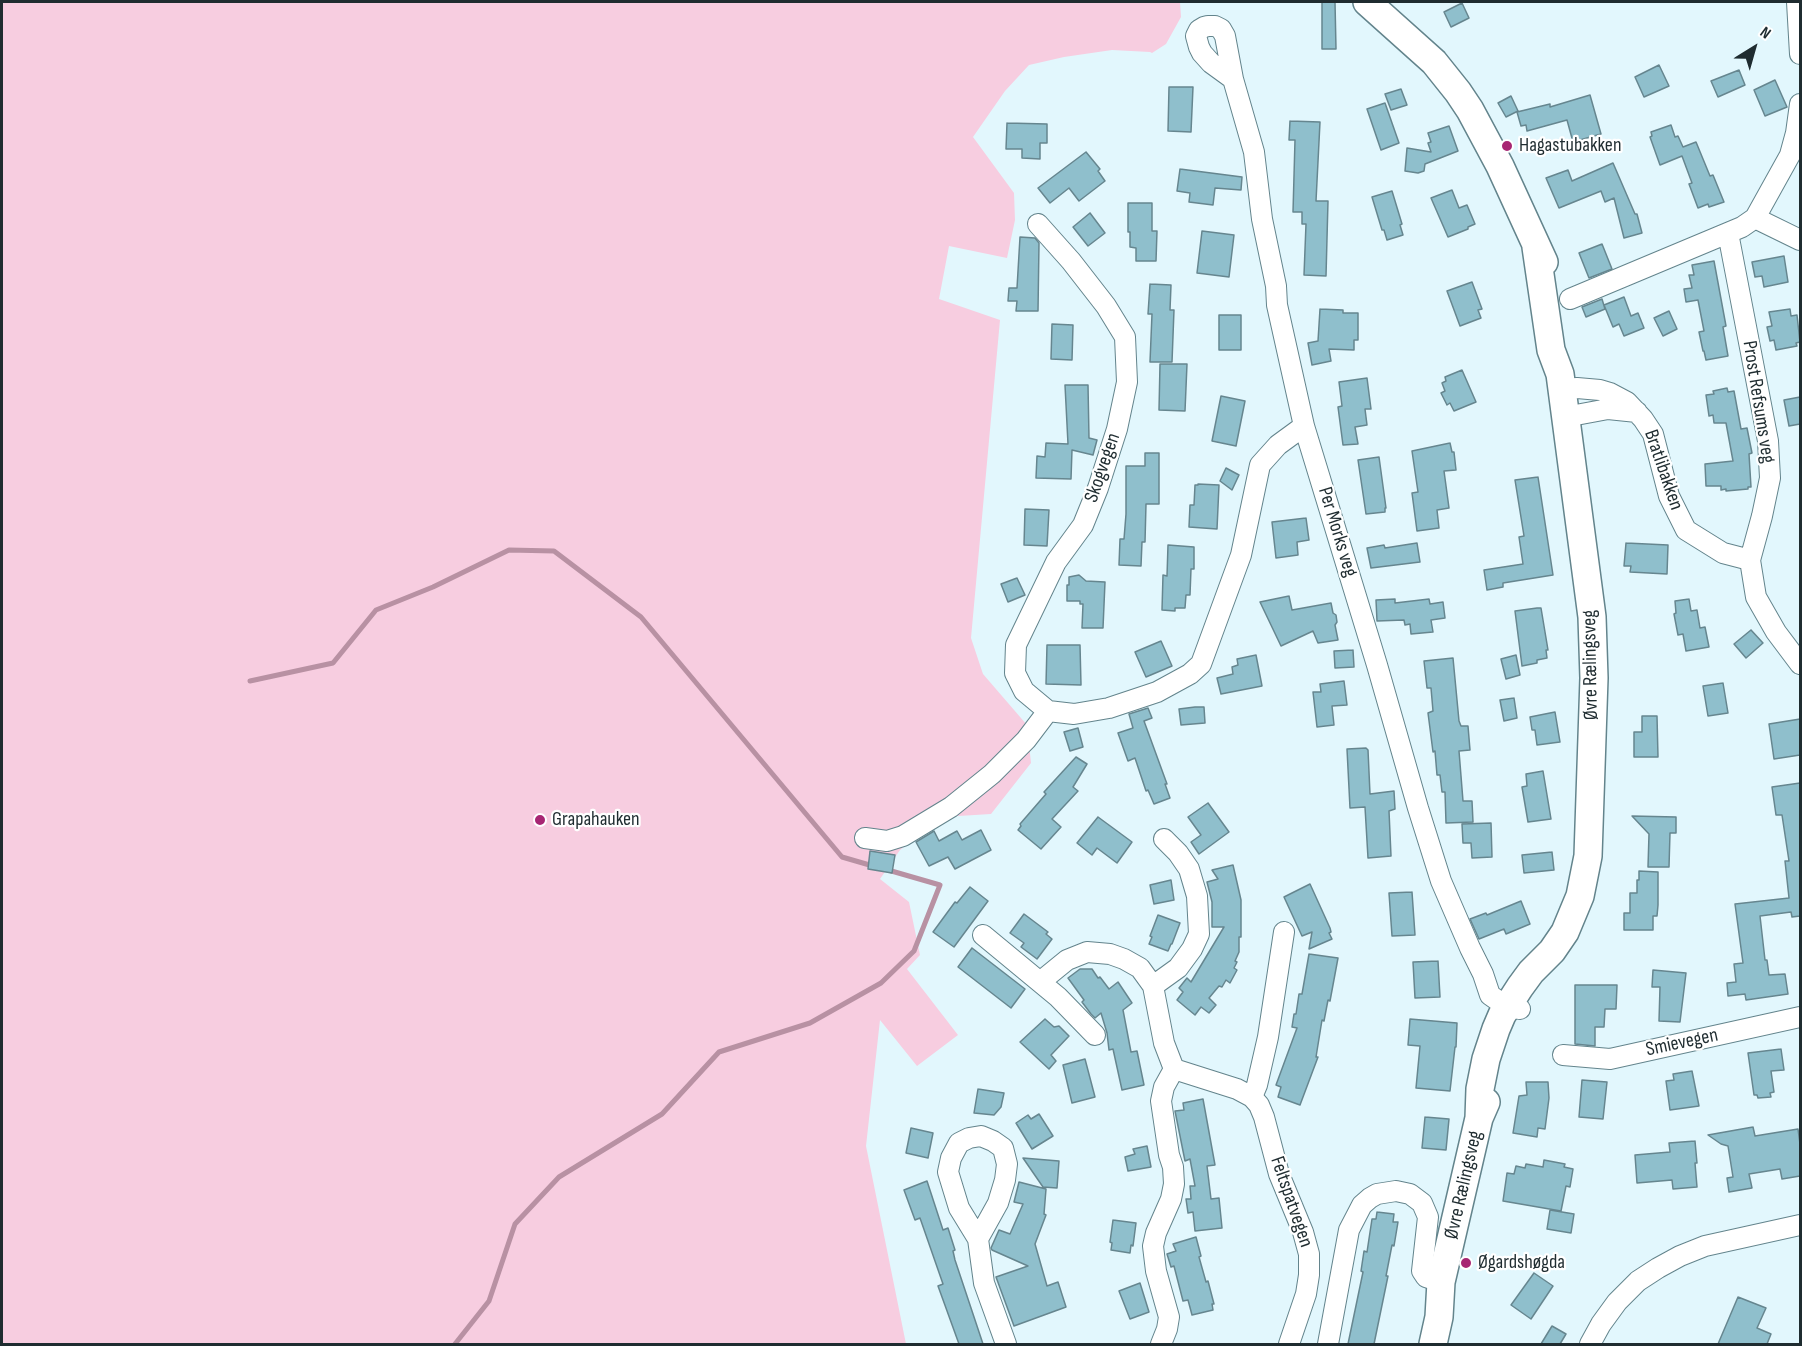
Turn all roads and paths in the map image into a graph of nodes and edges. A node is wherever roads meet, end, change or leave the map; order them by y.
1 (1367, 2) edge
2 (1797, 2) edge
3 (1800, 54) edge
4 (1233, 79) dead end
5 (1800, 104) edge
6 (1755, 218) junction
7 (1038, 224) dead end
8 (1728, 233) junction
9 (1800, 240) edge
10 (1570, 299) dead end
11 (1560, 381) junction
12 (1637, 412) junction
13 (1565, 417) junction
14 (1304, 426) junction
15 (1750, 560) junction
16 (1800, 664) edge
17 (1048, 711) junction
18 (865, 838) dead end
19 (1164, 839) dead end
20 (1284, 932) dead end
21 (983, 935) dead end
22 (1040, 982) junction
23 (1153, 986) junction
24 (1514, 1004) junction
25 (1800, 1017) edge
26 (1095, 1035) dead end
27 (1563, 1055) dead end
28 (1174, 1069) junction
29 (1252, 1096) junction
30 (1800, 1225) edge
31 (978, 1239) junction
32 (1441, 1285) junction
33 (1006, 1344) edge
34 (1161, 1344) edge
35 (1289, 1344) edge
36 (1328, 1344) edge
37 (1419, 1344) edge
38 (1433, 1344) edge
39 (1590, 1344) edge

1 - 11 main road, Øvre Rælingsveg
2 - 3 street
4 - 14 street, Per Morks veg
5 - 6 street
6 - 8 street
6 - 9 street
7 - 17 street, Skogvegen
8 - 10 street
8 - 15 street, Prost Refsums veg
11 - 12 street, Bratlibakken
11 - 13 main road, Øvre Rælingsveg
12 - 13 street, Bratlibakken
12 - 15 street, Bratlibakken
13 - 24 main road, Øvre Rælingsveg
14 - 17 street
14 - 24 street, Per Morks veg
15 - 16 street, Prost Refsums veg
17 - 18 street
19 - 23 street
20 - 29 street
21 - 22 street
22 - 23 street
22 - 26 street
23 - 28 street
24 - 32 main road, Øvre Rælingsveg
25 - 27 street, Smievegen
28 - 29 street
28 - 34 street
29 - 35 street, Feltspatvegen
30 - 39 street
31 - 31 street
31 - 33 street
32 - 36 street, Feltspatvegen
32 - 37 main road, Øvre Rælingsveg
32 - 38 main road, Øvre Rælingsveg

